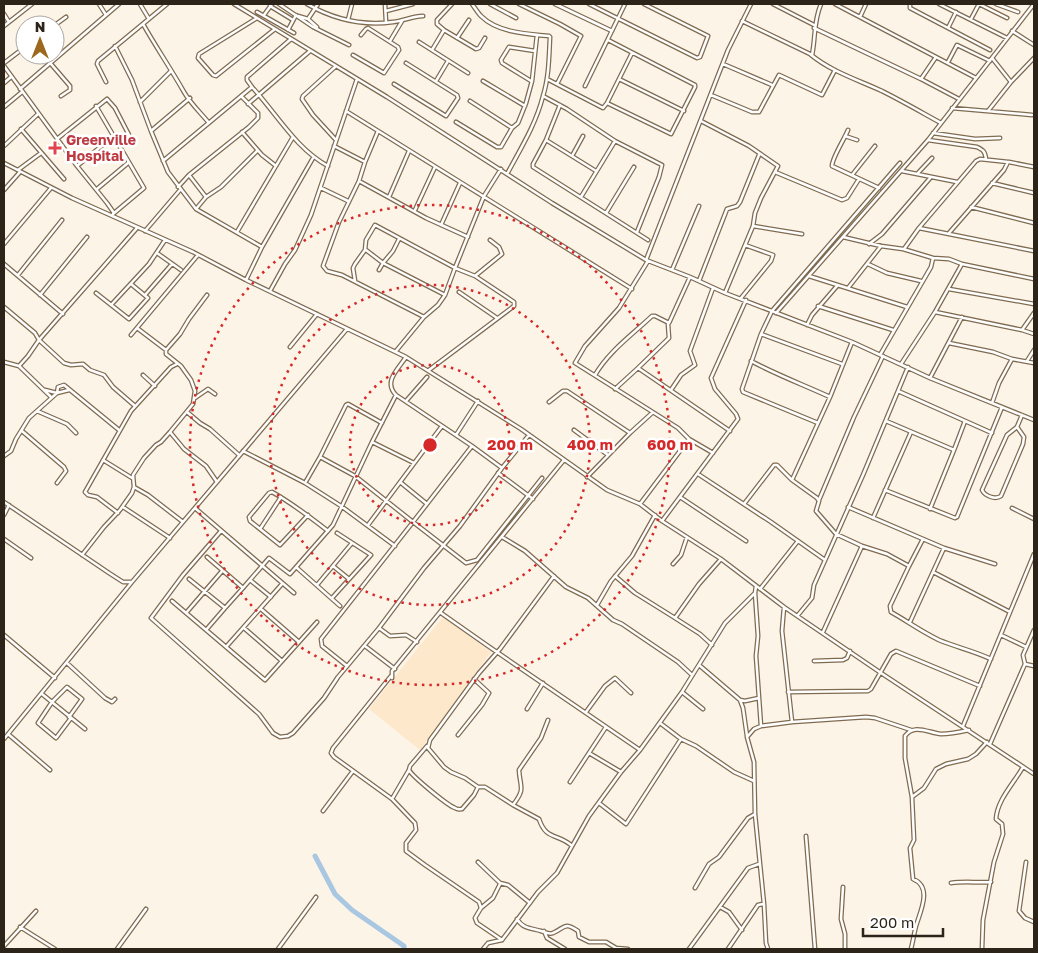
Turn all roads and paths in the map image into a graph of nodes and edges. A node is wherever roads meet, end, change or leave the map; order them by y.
1 (31, 4) edge
2 (99, 4) edge
3 (119, 4) edge
4 (140, 4) edge
5 (167, 4) edge
6 (234, 4) edge
7 (279, 4) edge
8 (307, 4) edge
9 (318, 4) edge
10 (352, 4) edge
11 (386, 4) edge
12 (413, 4) edge
13 (452, 4) edge
14 (472, 4) edge
15 (490, 4) edge
16 (500, 4) edge
17 (519, 4) edge
18 (555, 4) edge
19 (590, 4) edge
20 (625, 4) edge
21 (644, 4) edge
22 (751, 4) edge
23 (773, 4) edge
24 (821, 4) edge
25 (835, 4) edge
26 (866, 4) edge
27 (910, 4) edge
28 (939, 4) edge
29 (979, 4) edge
30 (996, 4) edge
31 (1034, 4) edge
32 (271, 5) edge
33 (315, 8) junction
34 (497, 9) junction
35 (386, 11) junction
36 (257, 12) dead end
37 (956, 12) junction
38 (1018, 12) dead end
39 (4, 14) edge
40 (106, 15) junction
41 (264, 15) junction
42 (297, 15) junction
43 (423, 16) dead end
44 (860, 17) junction
45 (257, 18) junction
46 (516, 18) dead end
47 (618, 18) junction
48 (1007, 18) dead end
49 (149, 19) junction
50 (971, 19) junction
51 (293, 20) junction
52 (348, 20) junction
53 (402, 20) junction
54 (469, 20) dead end
55 (307, 21) junction
56 (742, 21) junction
57 (9, 22) junction
58 (386, 23) junction
59 (143, 24) junction
60 (4, 26) edge
61 (814, 27) junction
62 (275, 28) junction
63 (948, 28) junction
64 (288, 30) junction
65 (444, 30) junction
66 (612, 31) junction
67 (1012, 31) junction
68 (294, 33) dead end
69 (536, 35) junction
70 (361, 36) dead end
71 (458, 38) junction
72 (485, 38) dead end
73 (1006, 38) junction
74 (291, 39) junction
75 (608, 40) junction
76 (390, 41) junction
77 (418, 42) dead end
78 (1034, 45) edge
79 (115, 46) junction
80 (349, 46) dead end
81 (432, 50) junction
82 (990, 50) dead end
83 (310, 51) junction
84 (535, 51) junction
85 (65, 52) edge
86 (632, 53) junction
87 (353, 55) dead end
88 (812, 55) junction
89 (15, 56) edge
90 (936, 57) junction
91 (1034, 58) edge
92 (991, 60) junction
93 (448, 61) junction
94 (948, 62) junction
95 (406, 63) dead end
96 (723, 64) junction
97 (4, 65) edge
98 (50, 65) edge
99 (52, 65) edge
100 (335, 67) junction
101 (835, 70) junction
102 (171, 71) junction
103 (468, 73) dead end
104 (11, 77) junction
105 (976, 78) junction
106 (357, 79) junction
107 (547, 79) junction
108 (619, 79) junction
109 (921, 79) junction
110 (436, 81) junction
111 (483, 81) dead end
112 (532, 81) junction
113 (106, 82) dead end
114 (1011, 82) junction
115 (4, 83) edge
116 (394, 84) dead end
117 (557, 84) junction
118 (585, 86) dead end
119 (772, 86) junction
120 (252, 87) junction
121 (21, 91) junction
122 (259, 94) junction
123 (711, 95) junction
124 (61, 96) dead end
125 (241, 96) junction
126 (543, 96) junction
127 (190, 98) junction
128 (959, 100) junction
129 (470, 101) dead end
130 (140, 103) junction
131 (607, 103) junction
132 (248, 104) junction
133 (560, 105) junction
134 (96, 106) junction
135 (525, 106) junction
136 (4, 107) edge
137 (952, 108) junction
138 (346, 111) junction
139 (684, 111) junction
140 (988, 111) junction
141 (38, 114) junction
142 (1032, 115) dead end
143 (701, 121) junction
144 (456, 122) dead end
145 (209, 123) junction
146 (941, 123) junction
147 (512, 128) junction
148 (21, 130) junction
149 (848, 130) dead end
150 (151, 131) junction
151 (378, 131) junction
152 (242, 132) junction
153 (933, 133) junction
154 (114, 136) junction
155 (583, 136) dead end
156 (845, 136) junction
157 (293, 137) junction
158 (1000, 138) dead end
159 (57, 139) junction
160 (336, 140) junction
161 (546, 140) junction
162 (857, 140) dead end
163 (928, 140) junction
164 (615, 141) junction
165 (119, 144) junction
166 (4, 146) edge
167 (334, 146) junction
168 (875, 146) dead end
169 (257, 151) junction
170 (409, 152) junction
171 (40, 153) junction
172 (760, 154) junction
173 (572, 156) junction
174 (313, 158) junction
175 (932, 158) dead end
176 (986, 159) junction
177 (163, 161) junction
178 (129, 162) junction
179 (365, 162) junction
180 (1008, 162) junction
181 (4, 163) edge
182 (900, 163) dead end
183 (77, 166) junction
184 (276, 166) junction
185 (328, 166) junction
186 (435, 167) junction
187 (634, 167) dead end
188 (1034, 167) edge
189 (501, 170) junction
190 (19, 171) junction
191 (596, 171) junction
192 (775, 172) junction
193 (902, 172) junction
194 (507, 174) junction
195 (917, 174) junction
196 (189, 175) junction
197 (852, 175) junction
198 (931, 177) junction
199 (859, 178) junction
200 (64, 179) dead end
201 (359, 181) junction
202 (460, 182) junction
203 (957, 182) junction
204 (991, 183) junction
205 (51, 188) junction
206 (179, 188) junction
207 (321, 188) junction
208 (879, 188) junction
209 (97, 189) junction
210 (4, 190) edge
211 (1034, 193) edge
212 (484, 196) junction
213 (206, 197) junction
214 (389, 197) junction
215 (581, 197) junction
216 (348, 201) junction
217 (699, 206) dead end
218 (971, 207) junction
219 (196, 208) junction
220 (415, 210) junction
221 (606, 213) junction
222 (113, 215) junction
223 (62, 220) dead end
224 (1034, 222) edge
225 (440, 225) junction
226 (753, 226) junction
227 (138, 228) junction
228 (919, 228) junction
229 (145, 231) junction
230 (237, 232) junction
231 (636, 232) junction
232 (949, 233) junction
233 (802, 234) dead end
234 (87, 236) dead end
235 (468, 237) junction
236 (844, 237) junction
237 (399, 239) junction
238 (165, 240) junction
239 (490, 240) dead end
240 (648, 240) dead end
241 (4, 244) edge
242 (869, 244) junction
243 (745, 245) junction
244 (881, 246) junction
245 (262, 247) junction
246 (904, 249) junction
247 (365, 250) junction
248 (1034, 251) edge
249 (157, 253) junction
250 (198, 255) junction
251 (932, 258) junction
252 (647, 260) junction
253 (383, 263) junction
254 (4, 264) edge
255 (172, 264) junction
256 (868, 264) junction
257 (962, 264) junction
258 (455, 268) junction
259 (181, 270) dead end
260 (379, 270) dead end
261 (672, 270) junction
262 (18, 275) junction
263 (475, 276) junction
264 (809, 276) junction
265 (690, 277) junction
266 (1034, 279) edge
267 (246, 280) junction
268 (355, 281) junction
269 (699, 281) junction
270 (922, 282) junction
271 (131, 284) junction
272 (837, 286) junction
273 (714, 288) junction
274 (848, 288) junction
275 (632, 289) junction
276 (949, 289) junction
277 (270, 291) junction
278 (459, 292) dead end
279 (96, 293) dead end
280 (725, 293) junction
281 (40, 295) junction
282 (145, 295) junction
283 (208, 295) dead end
284 (444, 295) junction
285 (741, 298) junction
286 (746, 300) junction
287 (1034, 304) edge
288 (111, 305) junction
289 (818, 306) junction
290 (4, 307) edge
291 (907, 307) junction
292 (772, 312) junction
293 (935, 312) junction
294 (317, 313) junction
295 (776, 313) junction
296 (1034, 313) edge
297 (63, 314) junction
298 (424, 317) junction
299 (962, 317) junction
300 (497, 319) junction
301 (668, 324) junction
302 (806, 325) junction
303 (137, 328) junction
304 (347, 329) junction
305 (894, 330) junction
306 (1022, 330) junction
307 (761, 334) junction
308 (1034, 334) edge
309 (131, 335) dead end
310 (39, 340) junction
311 (852, 342) junction
312 (949, 343) junction
313 (290, 347) dead end
314 (166, 350) junction
315 (1034, 350) edge
316 (396, 351) junction
317 (881, 356) junction
318 (406, 357) junction
319 (1012, 359) junction
320 (751, 361) junction
321 (1027, 361) junction
322 (4, 362) edge
323 (1034, 363) edge
324 (177, 364) junction
325 (842, 364) junction
326 (902, 364) junction
327 (19, 366) junction
328 (908, 367) junction
329 (638, 368) junction
330 (429, 370) junction
331 (143, 375) dead end
332 (595, 375) junction
333 (427, 377) dead end
334 (930, 378) junction
335 (155, 386) junction
336 (615, 389) junction
337 (45, 390) junction
338 (69, 390) junction
339 (671, 390) junction
340 (898, 391) junction
341 (58, 392) junction
342 (215, 394) dead end
343 (396, 395) junction
344 (51, 397) junction
345 (830, 397) junction
346 (195, 398) junction
347 (406, 401) junction
348 (478, 401) junction
349 (549, 402) dead end
350 (992, 403) junction
351 (135, 406) junction
352 (1002, 407) junction
353 (37, 411) junction
354 (187, 412) junction
355 (652, 413) junction
356 (1022, 415) junction
357 (1034, 420) edge
358 (886, 421) junction
359 (965, 422) junction
360 (382, 423) junction
361 (818, 424) junction
362 (442, 426) junction
363 (1017, 427) junction
364 (119, 430) junction
365 (574, 430) dead end
366 (730, 430) junction
367 (22, 431) junction
368 (170, 432) junction
369 (911, 432) junction
370 (76, 433) dead end
371 (630, 433) junction
372 (992, 433) junction
373 (456, 435) junction
374 (529, 435) junction
375 (689, 439) junction
376 (372, 442) junction
377 (472, 446) junction
378 (954, 450) junction
379 (243, 451) junction
380 (714, 453) junction
381 (239, 455) junction
382 (608, 455) junction
383 (4, 456) edge
384 (320, 457) junction
385 (103, 460) junction
386 (564, 460) junction
387 (414, 463) junction
388 (502, 468) junction
389 (498, 473) junction
390 (698, 474) junction
391 (356, 476) junction
392 (587, 477) junction
393 (132, 478) junction
394 (542, 478) dead end
395 (792, 480) junction
396 (217, 482) junction
397 (400, 482) junction
398 (57, 483) dead end
399 (305, 483) junction
400 (134, 487) junction
401 (885, 490) junction
402 (528, 496) junction
403 (281, 497) junction
404 (680, 497) junction
405 (533, 499) junction
406 (386, 500) junction
407 (819, 500) junction
408 (4, 502) edge
409 (427, 504) junction
410 (640, 504) junction
411 (744, 504) junction
412 (8, 505) junction
413 (341, 506) junction
414 (123, 507) junction
415 (195, 508) junction
416 (848, 508) junction
417 (1012, 508) dead end
418 (930, 509) junction
419 (118, 513) junction
420 (4, 515) edge
421 (308, 515) junction
422 (655, 516) junction
423 (873, 518) junction
424 (1034, 518) edge
425 (662, 521) junction
426 (183, 522) junction
427 (413, 522) junction
428 (367, 526) junction
429 (260, 529) junction
430 (221, 531) junction
431 (328, 531) junction
432 (336, 533) dead end
433 (836, 534) junction
434 (502, 537) junction
435 (687, 537) junction
436 (170, 538) junction
437 (4, 539) edge
438 (923, 539) junction
439 (746, 541) dead end
440 (798, 541) junction
441 (352, 543) junction
442 (443, 545) junction
443 (395, 546) junction
444 (862, 546) junction
445 (944, 548) junction
446 (82, 554) junction
447 (1034, 554) edge
448 (207, 557) dead end
449 (31, 558) dead end
450 (721, 559) junction
451 (825, 561) junction
452 (673, 564) dead end
453 (994, 564) dead end
454 (261, 566) junction
455 (333, 566) junction
456 (909, 566) junction
457 (296, 567) junction
458 (223, 570) junction
459 (934, 572) junction
460 (554, 576) junction
461 (615, 576) junction
462 (349, 578) junction
463 (189, 579) dead end
464 (250, 580) junction
465 (132, 582) junction
466 (282, 584) junction
467 (317, 585) junction
468 (756, 586) junction
469 (243, 588) junction
470 (760, 589) junction
471 (205, 592) junction
472 (755, 592) junction
473 (294, 593) dead end
474 (271, 597) junction
475 (332, 598) junction
476 (172, 601) dead end
477 (597, 605) junction
478 (340, 606) dead end
479 (784, 607) junction
480 (225, 608) junction
481 (261, 609) junction
482 (1010, 612) junction
483 (186, 613) junction
484 (442, 613) junction
485 (798, 615) junction
486 (675, 618) junction
487 (317, 622) dead end
488 (910, 622) junction
489 (244, 628) junction
490 (379, 628) junction
491 (206, 630) junction
492 (1034, 630) edge
493 (822, 632) junction
494 (4, 635) edge
495 (1001, 635) junction
496 (299, 642) junction
497 (417, 642) junction
498 (712, 645) junction
499 (365, 646) junction
500 (1026, 646) junction
501 (226, 648) junction
502 (850, 651) junction
503 (497, 652) junction
504 (991, 659) junction
505 (814, 661) dead end
506 (282, 662) junction
507 (67, 663) junction
508 (1025, 664) junction
509 (699, 665) junction
510 (347, 666) junction
511 (1034, 666) edge
512 (395, 669) junction
513 (881, 673) junction
514 (692, 675) junction
515 (55, 678) junction
516 (474, 679) junction
517 (543, 683) junction
518 (980, 686) junction
519 (682, 692) junction
520 (788, 692) junction
521 (631, 693) dead end
522 (42, 694) junction
523 (759, 698) junction
524 (115, 699) dead end
525 (740, 700) junction
526 (746, 701) junction
527 (52, 702) junction
528 (743, 708) junction
529 (527, 709) dead end
530 (703, 709) dead end
531 (586, 712) junction
532 (70, 717) junction
533 (548, 720) dead end
534 (792, 722) junction
535 (660, 723) junction
536 (761, 726) junction
537 (963, 726) junction
538 (606, 727) junction
539 (85, 730) dead end
540 (911, 730) junction
541 (969, 730) junction
542 (8, 734) junction
543 (458, 735) dead end
544 (747, 737) junction
545 (4, 739) edge
546 (681, 739) junction
547 (987, 742) junction
548 (990, 744) junction
549 (428, 745) junction
550 (640, 750) junction
551 (589, 753) junction
552 (1023, 767) junction
553 (50, 770) dead end
554 (409, 770) junction
555 (353, 771) junction
556 (621, 772) junction
557 (1034, 774) edge
558 (754, 781) junction
559 (570, 782) dead end
560 (478, 787) junction
561 (912, 797) junction
562 (392, 799) junction
563 (600, 803) junction
564 (513, 805) junction
565 (323, 811) dead end
566 (755, 814) junction
567 (806, 836) dead end
568 (571, 846) junction
569 (478, 862) dead end
570 (1026, 862) dead end
571 (759, 864) junction
572 (990, 882) junction
573 (500, 883) junction
574 (951, 883) dead end
575 (843, 887) dead end
576 (695, 888) dead end
577 (316, 897) dead end
578 (530, 903) junction
579 (764, 904) junction
580 (720, 907) junction
581 (481, 908) junction
582 (146, 909) dead end
583 (36, 911) dead end
584 (517, 919) junction
585 (1034, 922) edge
586 (20, 927) junction
587 (742, 930) junction
588 (544, 932) junction
589 (502, 940) junction
590 (4, 946) edge
591 (55, 949) edge
592 (118, 949) edge
593 (278, 949) edge
594 (483, 949) edge
595 (565, 949) edge
596 (628, 949) edge
597 (690, 949) edge
598 (728, 949) edge
599 (768, 949) edge
600 (815, 949) edge
601 (845, 949) edge
602 (911, 949) edge
603 (982, 949) edge

1 - 57 street
2 - 40 street
3 - 40 street
4 - 49 street
5 - 49 street
6 - 45 street
7 - 42 street
8 - 33 street
9 - 33 street
10 - 52 street
11 - 35 street
12 - 35 street
13 - 65 street
14 - 69 street
15 - 34 street
16 - 34 street
17 - 117 street
18 - 66 street
19 - 47 street
20 - 47 street
21 - 47 street
22 - 56 street
23 - 61 street
24 - 61 street
25 - 44 street
26 - 44 street
27 - 63 street
28 - 37 street
29 - 48 street
29 - 50 street
30 - 38 street
31 - 67 street
32 - 41 street
32 - 51 street
33 - 52 street
33 - 55 street
34 - 46 street
35 - 58 street
36 - 41 street
37 - 50 street
37 - 63 street
39 - 57 street
40 - 85 street
41 - 64 street
42 - 51 street
42 - 55 street
43 - 53 street
44 - 90 street
45 - 62 street
45 - 62 street
47 - 66 street
49 - 59 street
50 - 73 street
51 - 64 street
52 - 58 street
53 - 58 street
53 - 76 street
54 - 71 street
55 - 80 street
56 - 88 street
56 - 96 street
57 - 60 street
59 - 79 street
59 - 102 street
61 - 88 street
61 - 109 street
62 - 74 street
63 - 82 street
64 - 68 street
65 - 71 street
65 - 81 street
66 - 75 street
67 - 73 street
67 - 78 street
69 - 84 street
69 - 107 street
70 - 76 street
71 - 72 street
73 - 92 street
74 - 83 street
74 - 120 street
75 - 86 street
75 - 118 street
76 - 87 street
77 - 81 street
79 - 113 street
79 - 130 street
81 - 93 street
83 - 100 street
83 - 122 street
84 - 112 street
84 - 112 street
86 - 108 street
86 - 139 street
88 - 101 street
89 - 97 street
90 - 94 street
90 - 109 street
91 - 114 street
92 - 94 street
92 - 105 street
92 - 114 street
93 - 103 street
93 - 110 street
94 - 105 street
95 - 110 street
96 - 119 street
96 - 123 street
97 - 104 street
98 - 121 street
99 - 124 street
100 - 106 street
100 - 160 street
101 - 119 street
101 - 146 street
102 - 127 street
102 - 130 street
104 - 115 street
104 - 121 street
105 - 128 street
106 - 138 street
106 - 189 street
107 - 117 street
107 - 126 street
108 - 131 street
108 - 139 street
109 - 128 street
110 - 116 street
111 - 135 street
112 - 135 street
114 - 140 street
117 - 131 street
119 - 123 street
120 - 122 street
120 - 125 street
121 - 136 street
121 - 141 street
122 - 132 street
122 - 157 street
123 - 143 street
125 - 132 street
125 - 145 street
126 - 133 street
126 - 194 street
127 - 145 street
127 - 150 street
128 - 137 street
129 - 147 street
130 - 150 street
131 - 139 street
132 - 152 street
133 - 161 street
133 - 164 street
134 - 154 street
134 - 159 street
134 - 165 street
135 - 147 street
137 - 140 street
137 - 146 street
138 - 151 street
138 - 160 street
140 - 142 street
141 - 148 street
141 - 159 street
143 - 172 street
143 - 252 street
144 - 147 street
145 - 177 street
146 - 153 street
148 - 166 street
148 - 171 street
149 - 156 street
150 - 177 street
151 - 170 street
151 - 179 street
152 - 169 street
152 - 196 street
153 - 158 street
153 - 163 street
154 - 165 street
154 - 183 street
155 - 173 street
156 - 162 street
156 - 197 street
157 - 174 street
157 - 184 street
159 - 183 street
160 - 167 street
161 - 173 street
161 - 215 street
163 - 176 street
163 - 193 street
164 - 191 street
164 - 231 street
165 - 178 street
167 - 179 street
167 - 185 street
168 - 197 street
169 - 184 street
169 - 213 street
170 - 186 street
170 - 214 street
171 - 190 street
171 - 200 street
172 - 192 street
172 - 269 street
173 - 191 street
174 - 185 street
174 - 245 street
175 - 195 street
176 - 180 street
176 - 203 street
177 - 206 street
178 - 209 street
178 - 222 street
179 - 201 street
180 - 188 street
180 - 204 street
181 - 190 street
182 - 208 street
183 - 209 street
184 - 230 street
185 - 207 street
186 - 202 street
186 - 220 street
187 - 221 street
189 - 194 street
189 - 212 street
190 - 205 street
190 - 210 street
191 - 215 street
192 - 199 street
192 - 226 street
193 - 195 street
193 - 236 street
194 - 252 street
195 - 198 street
196 - 206 street
196 - 213 street
197 - 199 street
198 - 203 street
198 - 242 street
199 - 208 street
201 - 214 street
201 - 216 street
202 - 212 street
202 - 225 street
203 - 228 street
204 - 211 street
204 - 218 street
205 - 222 street
205 - 241 street
206 - 219 street
206 - 229 street
207 - 216 street
207 - 277 street
208 - 292 street
209 - 222 street
212 - 235 street
212 - 275 street
213 - 219 street
214 - 220 street
215 - 221 street
216 - 268 street
217 - 261 street
218 - 224 street
218 - 232 street
219 - 230 street
220 - 225 street
221 - 231 street
222 - 227 street
223 - 262 street
225 - 235 street
226 - 233 street
226 - 243 street
227 - 229 street
227 - 297 street
228 - 232 street
228 - 246 street
229 - 238 street
230 - 245 street
231 - 240 street
232 - 248 street
234 - 281 street
235 - 258 street
236 - 242 street
236 - 264 street
237 - 247 street
237 - 253 street
237 - 258 street
238 - 249 street
238 - 250 street
239 - 263 street
242 - 244 street
243 - 280 street
243 - 285 street
244 - 246 street
244 - 256 street
245 - 267 street
246 - 251 street
247 - 253 street
247 - 268 street
249 - 255 street
249 - 271 street
250 - 267 street
250 - 303 street
251 - 257 street
251 - 270 street
252 - 261 street
252 - 275 street
253 - 260 street
253 - 284 street
254 - 262 street
255 - 259 street
255 - 282 street
256 - 270 street
256 - 274 street
257 - 266 street
257 - 276 street
258 - 263 street
258 - 284 street
261 - 265 street
262 - 281 street
263 - 300 street
264 - 272 street
264 - 295 street
265 - 269 street
265 - 301 street
267 - 277 street
268 - 298 street
269 - 273 street
270 - 291 street
271 - 282 street
271 - 288 street
272 - 274 street
272 - 289 street
273 - 280 street
273 - 339 street
274 - 291 street
275 - 332 street
276 - 287 street
276 - 293 street
277 - 294 street
278 - 300 street
279 - 288 street
280 - 285 street
281 - 297 street
282 - 288 street
283 - 314 street
284 - 298 street
285 - 286 street
286 - 292 street
286 - 366 street
289 - 302 street
289 - 305 street
290 - 310 street
291 - 305 street
292 - 295 street
292 - 307 street
293 - 299 street
293 - 326 street
294 - 304 street
294 - 313 street
295 - 302 street
296 - 306 street
297 - 310 street
298 - 316 street
299 - 306 street
299 - 312 street
300 - 330 street
301 - 329 street
301 - 332 street
302 - 311 street
303 - 309 street
303 - 314 street
304 - 316 street
304 - 379 street
305 - 317 street
306 - 308 street
307 - 320 street
307 - 325 street
310 - 327 street
310 - 351 street
311 - 317 street
311 - 325 street
312 - 319 street
312 - 334 street
314 - 324 street
315 - 321 street
316 - 318 street
317 - 326 street
317 - 407 street
318 - 330 street
318 - 343 street
319 - 321 street
319 - 350 street
320 - 345 street
320 - 361 street
321 - 323 street
322 - 327 street
324 - 335 street
324 - 346 street
325 - 345 street
326 - 328 street
327 - 337 street
328 - 334 street
328 - 340 street
329 - 336 street
329 - 339 street
330 - 348 street
331 - 335 street
332 - 336 street
333 - 347 street
334 - 350 street
335 - 351 street
336 - 355 street
337 - 341 street
337 - 344 street
338 - 341 street
338 - 341 street
338 - 364 street
339 - 366 street
340 - 358 street
340 - 359 street
341 - 344 street
342 - 346 street
343 - 347 street
343 - 360 street
344 - 353 street
345 - 361 street
346 - 354 street
347 - 362 street
348 - 373 street
348 - 374 street
349 - 371 street
350 - 352 street
351 - 364 street
352 - 356 street
352 - 372 street
353 - 367 street
353 - 370 street
354 - 368 street
354 - 381 street
355 - 371 street
355 - 375 street
356 - 357 street
356 - 363 street
358 - 369 street
358 - 416 street
359 - 372 street
359 - 378 street
360 - 376 street
360 - 384 street
361 - 395 street
362 - 373 street
362 - 387 street
363 - 363 street
364 - 385 street
365 - 382 street
366 - 380 street
367 - 383 street
367 - 398 street
368 - 393 street
368 - 396 street
369 - 378 street
369 - 401 street
371 - 382 street
372 - 418 street
373 - 377 street
374 - 386 street
374 - 388 street
375 - 380 street
375 - 410 street
376 - 387 street
376 - 391 street
377 - 388 street
377 - 409 street
378 - 418 street
379 - 381 street
379 - 399 street
380 - 390 street
381 - 396 street
382 - 392 street
384 - 391 street
384 - 399 street
385 - 393 street
385 - 419 street
386 - 392 street
386 - 405 street
387 - 397 street
388 - 389 street
389 - 402 street
389 - 442 street
390 - 404 street
390 - 411 street
391 - 406 street
391 - 413 street
392 - 410 street
393 - 400 street
394 - 402 street
395 - 407 street
395 - 411 street
396 - 415 street
397 - 406 street
397 - 409 street
399 - 413 street
400 - 414 street
400 - 426 street
401 - 418 street
401 - 423 street
402 - 405 street
402 - 442 street
403 - 421 street
403 - 429 street
403 - 429 street
404 - 425 street
404 - 439 street
405 - 434 street
406 - 427 street
406 - 428 street
407 - 433 street
408 - 412 street
409 - 427 street
410 - 422 street
411 - 440 street
412 - 420 street
412 - 446 street
413 - 428 street
413 - 431 street
414 - 419 street
414 - 436 street
415 - 426 street
415 - 430 street
416 - 423 street
416 - 433 street
417 - 424 street
419 - 446 street
421 - 429 street
421 - 431 street
422 - 425 street
422 - 461 street
423 - 438 street
425 - 435 street
426 - 436 street
427 - 442 street
427 - 443 street
428 - 443 street
430 - 454 street
430 - 510 street
431 - 457 street
432 - 441 street
433 - 444 street
433 - 451 street
434 - 460 street
434 - 484 street
435 - 450 street
435 - 452 street
436 - 465 street
437 - 449 street
438 - 445 street
438 - 456 street
440 - 451 street
440 - 470 street
441 - 455 street
441 - 462 street
442 - 490 street
443 - 510 street
444 - 456 street
444 - 493 street
445 - 453 street
445 - 459 street
446 - 465 street
447 - 482 street
448 - 458 street
450 - 468 street
450 - 486 street
451 - 485 street
454 - 457 street
454 - 464 street
454 - 466 street
455 - 462 street
455 - 467 street
456 - 488 street
457 - 467 street
458 - 469 street
458 - 471 street
459 - 482 street
459 - 488 street
460 - 477 street
460 - 503 street
461 - 477 street
461 - 486 street
462 - 475 street
463 - 471 street
464 - 469 street
464 - 474 street
465 - 507 street
466 - 473 street
466 - 474 street
467 - 475 street
468 - 470 street
468 - 472 street
469 - 480 street
470 - 479 street
471 - 480 street
471 - 483 street
472 - 498 street
472 - 523 street
474 - 481 street
475 - 478 street
476 - 483 street
477 - 514 street
479 - 485 street
479 - 520 street
480 - 491 street
481 - 489 street
481 - 496 street
482 - 495 street
483 - 491 street
484 - 497 street
484 - 503 street
485 - 493 street
486 - 498 street
487 - 496 street
488 - 504 street
489 - 501 street
489 - 506 street
490 - 497 street
490 - 499 street
491 - 501 street
492 - 500 street
493 - 502 street
494 - 515 street
495 - 500 street
495 - 504 street
496 - 506 street
497 - 512 street
498 - 509 street
499 - 510 street
499 - 512 street
500 - 508 street
501 - 506 street
502 - 505 street
502 - 513 street
503 - 516 street
503 - 517 street
504 - 518 street
507 - 515 street
507 - 524 street
508 - 511 street
508 - 548 street
509 - 514 street
509 - 525 street
512 - 555 street
513 - 518 street
513 - 520 street
513 - 537 street
514 - 519 street
515 - 522 street
516 - 543 street
516 - 549 street
517 - 529 street
517 - 531 street
518 - 537 street
519 - 530 street
519 - 535 street
520 - 534 street
521 - 531 street
522 - 527 street
522 - 542 street
523 - 526 street
523 - 536 street
525 - 526 street
525 - 528 street
526 - 528 street
527 - 532 street
527 - 532 street
527 - 532 street
528 - 544 street
531 - 538 street
532 - 539 street
533 - 564 street
534 - 536 street
534 - 540 street
535 - 546 street
535 - 550 street
536 - 544 street
537 - 541 street
538 - 550 street
538 - 551 street
540 - 541 street
540 - 561 street
541 - 547 street
542 - 545 street
542 - 553 street
544 - 558 street
546 - 558 street
546 - 563 street
547 - 548 street
547 - 561 street
548 - 552 street
549 - 554 street
549 - 560 street
550 - 556 street
551 - 556 street
551 - 559 street
552 - 557 street
552 - 572 street
554 - 560 street
554 - 562 street
555 - 562 street
555 - 565 street
556 - 563 street
558 - 566 street
560 - 564 street
561 - 602 street
562 - 581 street
563 - 568 street
564 - 568 street
566 - 571 street
566 - 576 street
567 - 600 street
568 - 578 street
569 - 573 street
570 - 585 street
571 - 579 street
571 - 580 street
572 - 574 street
572 - 603 street
573 - 578 street
573 - 581 street
575 - 601 street
577 - 593 street
578 - 584 street
579 - 587 street
579 - 599 street
580 - 587 street
580 - 597 street
581 - 589 street
582 - 592 street
583 - 586 street
584 - 588 street
584 - 589 street
586 - 590 street
586 - 591 street
587 - 598 street
588 - 595 street
588 - 596 street
589 - 594 street

